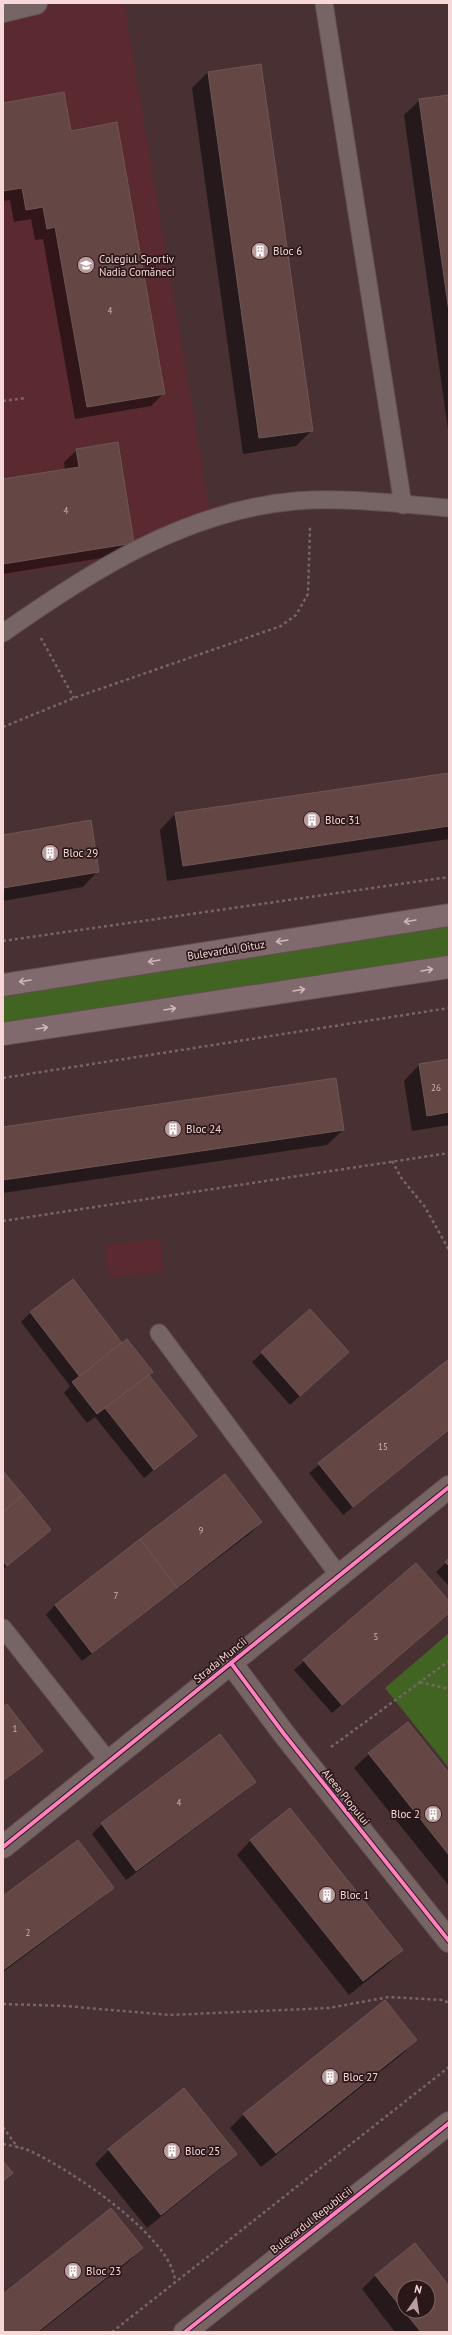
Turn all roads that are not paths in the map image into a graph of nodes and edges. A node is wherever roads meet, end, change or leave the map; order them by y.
1 (36, 3) edge
2 (324, 3) edge
3 (3, 11) edge
4 (403, 505) junction
5 (449, 508) edge
6 (3, 633) edge
7 (449, 915) edge
8 (449, 967) edge
9 (3, 985) edge
10 (3, 1034) edge
11 (159, 1333) dead end
12 (449, 1487) edge
13 (340, 1576) junction
14 (3, 1628) edge
15 (231, 1663) junction
16 (109, 1762) junction
17 (3, 1847) edge
18 (449, 1941) edge
19 (449, 2123) edge
20 (185, 2332) edge

1 - 3 street
2 - 4 lane
4 - 5 lane
4 - 6 lane
7 -> 9 main road, Bulevardul Oituz
10 -> 8 main road
11 - 13 lane
12 - 13 street, Strada Muncii
13 - 15 street, Strada Muncii
14 - 16 lane
15 - 16 street, Strada Muncii
15 - 18 street, Aleea Plopului
16 - 17 street, Strada Muncii
19 - 20 street, Bulevardul Republicii

